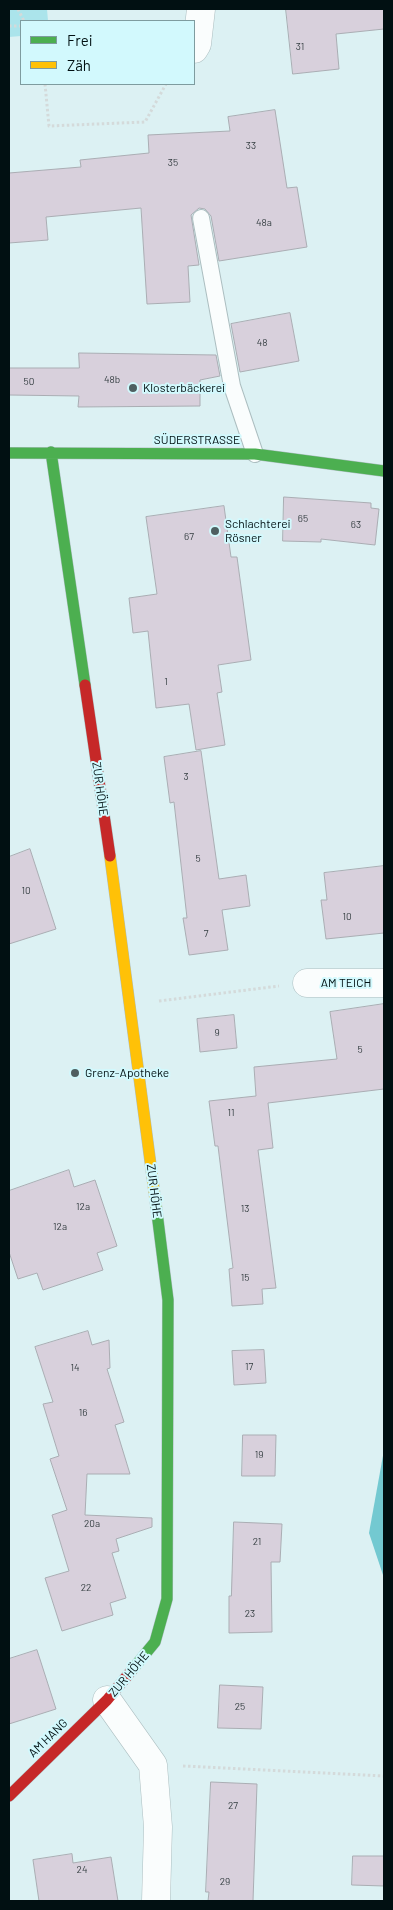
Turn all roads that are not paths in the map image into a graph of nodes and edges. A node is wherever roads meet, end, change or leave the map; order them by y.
1 (201, 9) edge
2 (195, 47) edge
3 (201, 218) dead end
4 (51, 452) junction
5 (9, 453) edge
6 (255, 454) junction
7 (384, 470) edge
8 (307, 983) road end
9 (384, 983) edge
10 (107, 1700) junction
11 (9, 1796) edge
12 (156, 1901) edge

1 - 2 street
3 - 6 lane
4 - 5 street, SÜDERSTRASSE
4 - 6 street, SÜDERSTRASSE
4 - 10 street, ZUR HÖHE
6 - 7 street, SÜDERSTRASSE
8 - 9 street, AM TEICH
10 - 11 street, AM HANG
10 - 12 street, ZUR HÖHE

